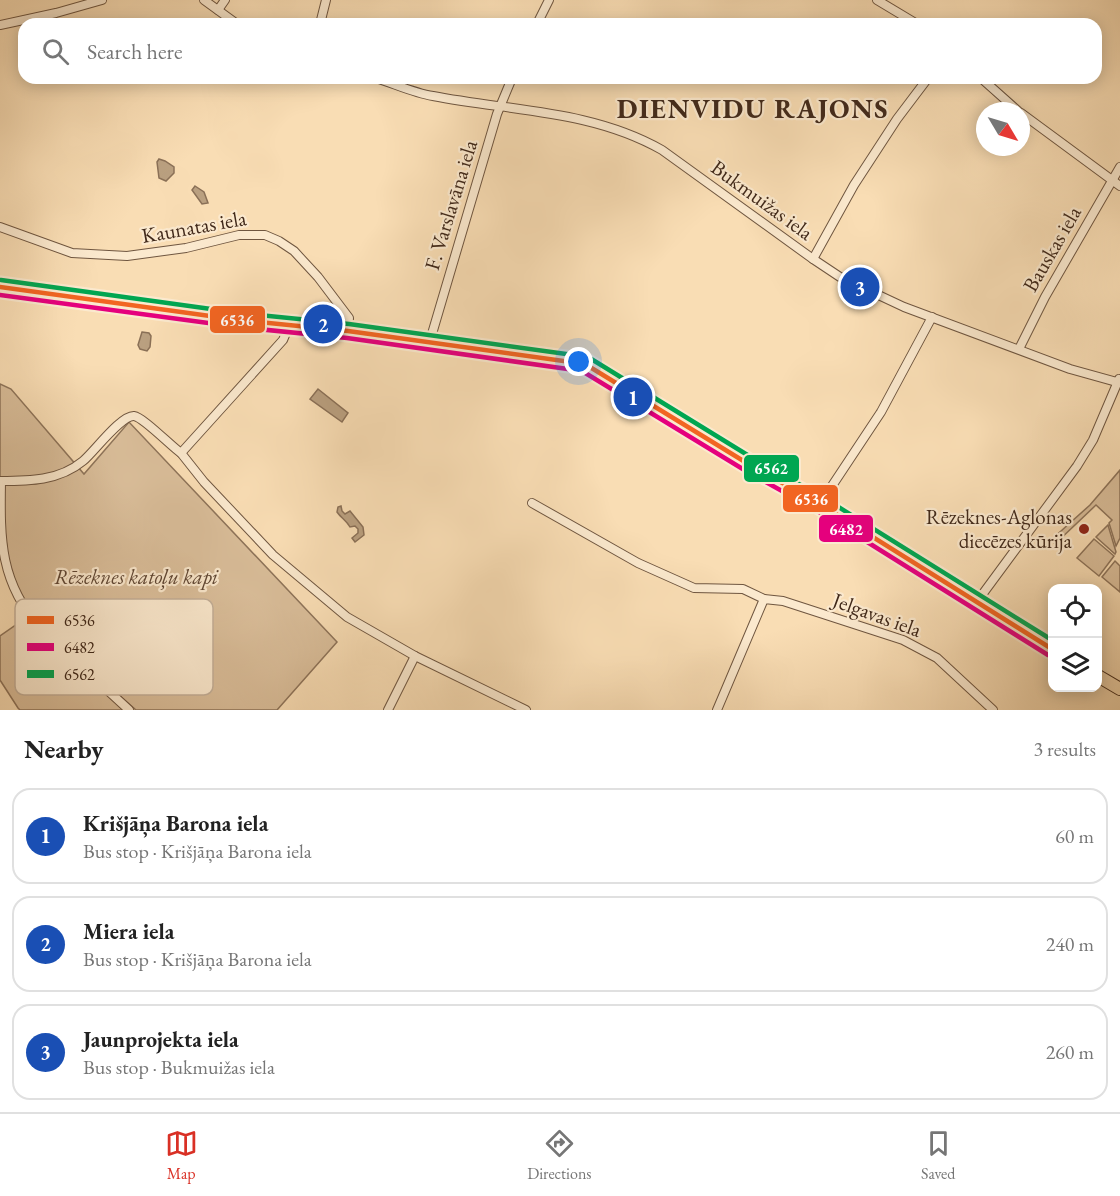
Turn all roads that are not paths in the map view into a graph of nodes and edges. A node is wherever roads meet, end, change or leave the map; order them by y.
1 (102, 0) edge
2 (204, 0) edge
3 (225, 0) edge
4 (326, 0) edge
5 (549, 0) edge
6 (877, 0) edge
7 (218, 10) junction
8 (33, 18) edge
9 (229, 18) edge
10 (322, 18) edge
11 (540, 18) edge
12 (907, 18) edge
13 (18, 21) edge
14 (0, 25) edge
15 (395, 84) edge
16 (509, 84) edge
17 (923, 84) edge
18 (988, 84) edge
19 (1008, 102) edge
20 (500, 105) junction
21 (1030, 120) edge
22 (1120, 167) edge
23 (1111, 181) junction
24 (1120, 186) edge
25 (0, 227) edge
26 (813, 259) junction
27 (0, 287) edge
28 (932, 317) junction
29 (289, 326) junction
30 (348, 331) junction
31 (429, 344) junction
32 (1019, 349) junction
33 (1119, 381) edge
34 (181, 453) junction
35 (1, 481) edge
36 (532, 502) dead end
37 (820, 504) junction
38 (764, 598) junction
39 (17, 599) edge
40 (976, 603) junction
41 (1048, 646) edge
42 (415, 656) junction
43 (1102, 679) edge
44 (1120, 690) edge
45 (113, 695) edge
46 (129, 710) edge
47 (388, 710) edge
48 (526, 710) edge
49 (717, 710) edge
50 (993, 710) edge

1 - 8 street
2 - 7 street
3 - 7 street
4 - 10 street
5 - 11 street
6 - 12 street
7 - 9 street
13 - 14 street
15 - 20 street, Bukmuižas iela
16 - 20 street, F. Varslavāna iela
17 - 26 street
18 - 19 street
20 - 26 street, Bukmuižas iela
20 - 31 street, F. Varslavāna iela
21 - 23 street
22 - 23 street, Bauskas iela
23 - 24 street
23 - 32 street, Bauskas iela
25 - 30 street, Kaunatas iela
26 - 28 street, Bukmuižas iela
27 - 29 main road
28 - 32 street, Bukmuižas iela
28 - 37 street
29 - 30 main road
29 - 34 street
30 - 31 main road
31 - 37 main road
32 - 33 street, Bukmuižas iela
33 - 40 street
34 - 35 street
34 - 42 street
35 - 39 street
36 - 38 street, Jelgavas iela
37 - 40 main road
38 - 49 street
38 - 50 street, Jelgavas iela
40 - 41 main road
42 - 47 street
42 - 48 street
43 - 44 main road
45 - 46 street

